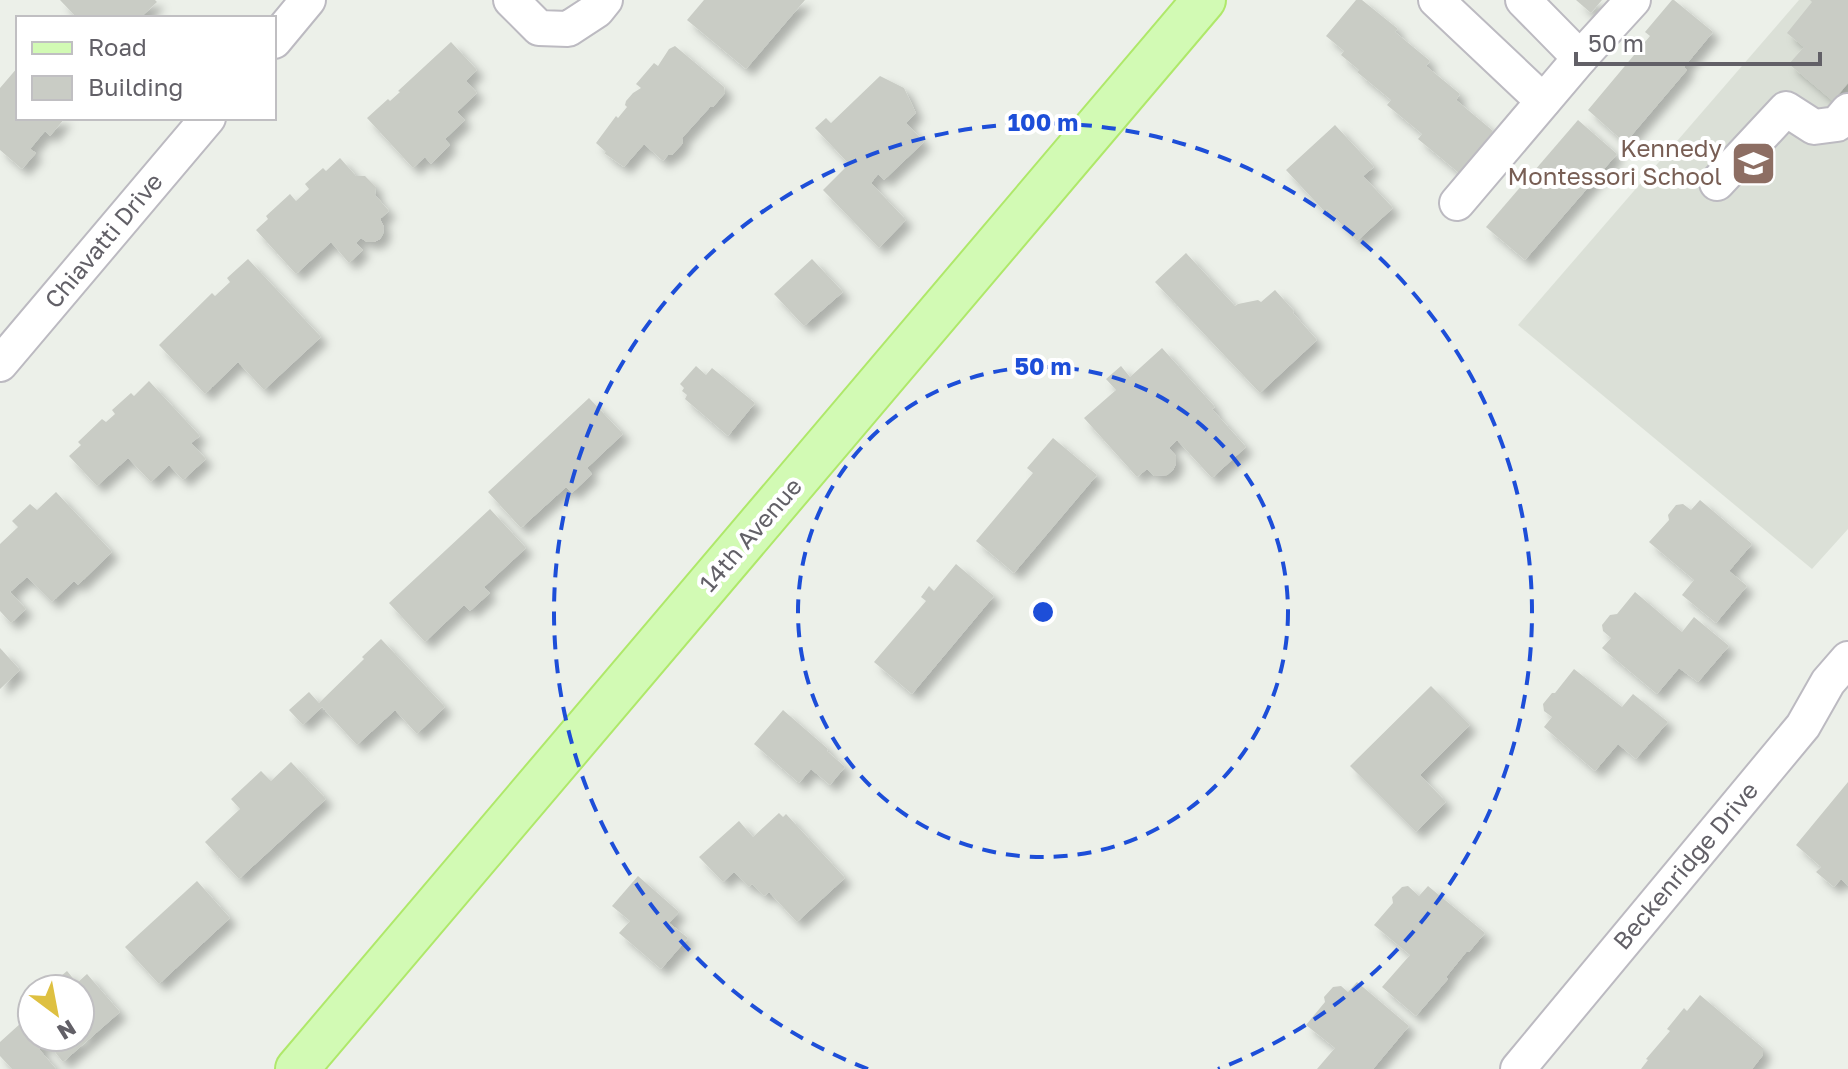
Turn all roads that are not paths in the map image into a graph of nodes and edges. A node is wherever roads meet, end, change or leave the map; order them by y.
1 (308, 0) edge
2 (511, 0) edge
3 (605, 0) edge
4 (1204, 0) edge
5 (1436, 0) edge
6 (1523, 0) edge
7 (1633, 0) edge
8 (276, 39) edge
9 (1580, 58) junction
10 (1543, 101) junction
11 (1848, 111) edge
12 (206, 120) edge
13 (1717, 183) dead end
14 (1457, 203) dead end
15 (0, 364) edge
16 (1848, 659) edge
17 (297, 1069) edge
18 (1518, 1069) edge

1 - 8 street
2 - 3 street
4 - 17 main road, 14th Avenue
5 - 10 street
6 - 9 street
7 - 9 street
9 - 10 street
10 - 14 street
11 - 13 street
12 - 15 street, Chiavatti Drive
16 - 18 street, Beckenridge Drive

